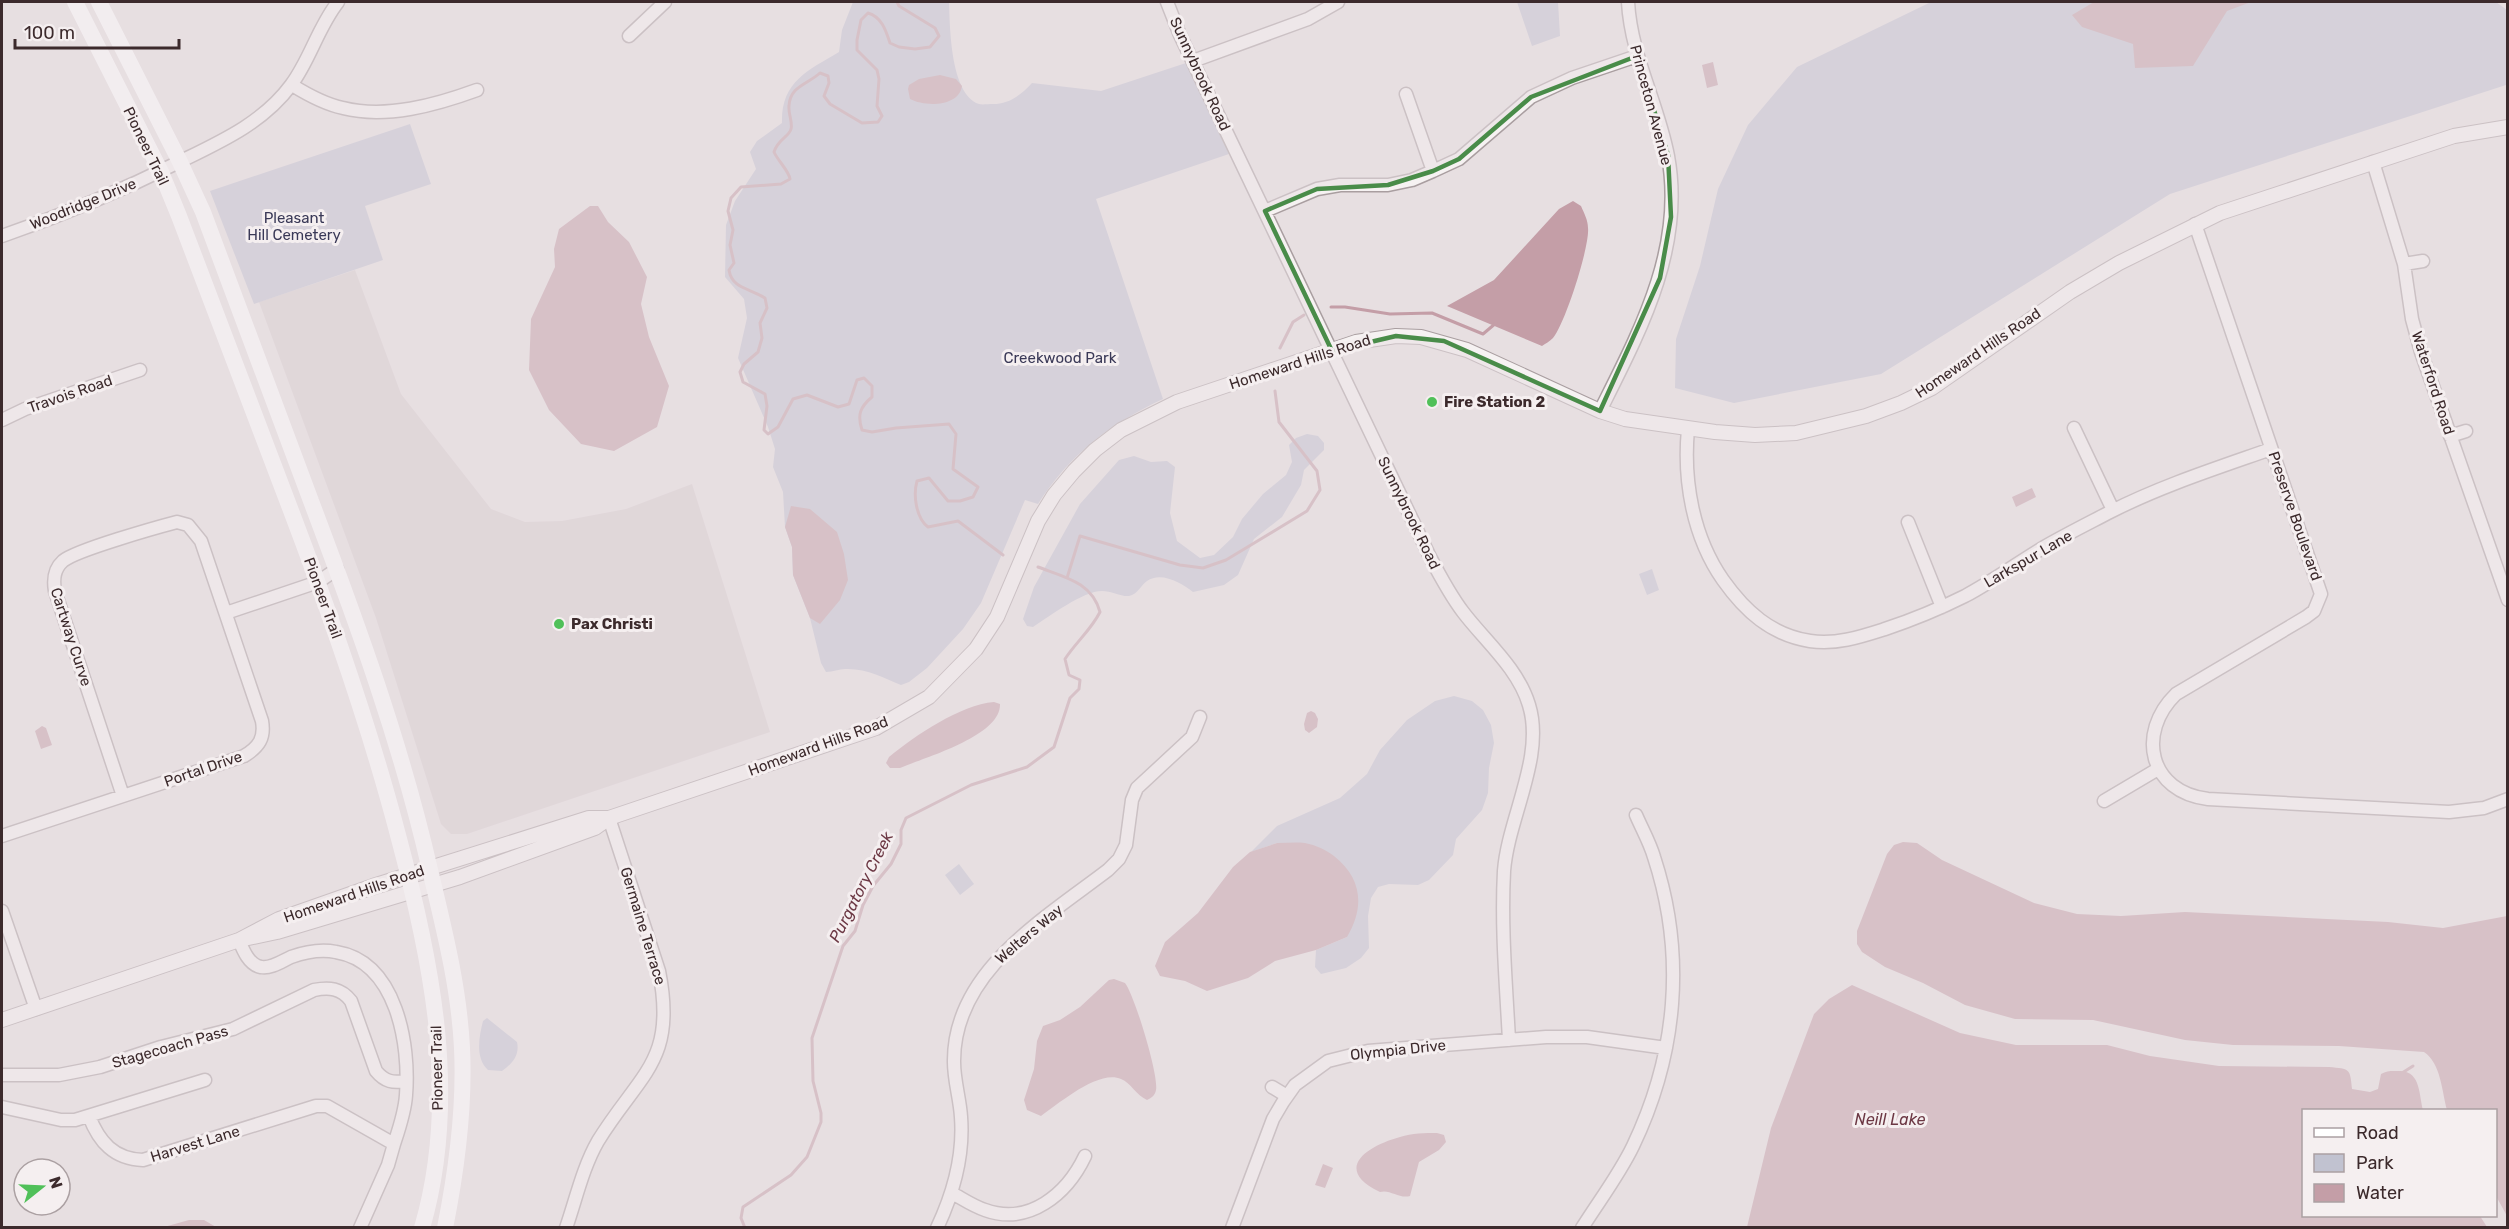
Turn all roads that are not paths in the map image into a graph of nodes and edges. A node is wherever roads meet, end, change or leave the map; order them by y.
1 (75, 2) edge
2 (99, 2) edge
3 (338, 2) edge
4 (665, 2) edge
5 (1167, 2) edge
6 (1338, 2) edge
7 (1628, 2) edge
8 (629, 36) dead end
9 (1637, 56) junction
10 (1193, 61) junction
11 (292, 85) junction
12 (477, 90) dead end
13 (1406, 94) dead end
14 (2508, 127) edge
15 (180, 162) junction
16 (2373, 162) junction
17 (1433, 171) junction
18 (161, 172) junction
19 (1265, 211) junction
20 (2194, 224) junction
21 (2, 236) edge
22 (2423, 261) dead end
23 (2404, 264) junction
24 (1332, 351) junction
25 (140, 370) dead end
26 (1600, 411) junction
27 (2, 420) edge
28 (2074, 428) dead end
29 (1688, 429) junction
30 (2466, 431) dead end
31 (2450, 436) junction
32 (2271, 449) junction
33 (2113, 510) junction
34 (1908, 522) dead end
35 (337, 569) junction
36 (318, 582) junction
37 (2508, 600) edge
38 (1942, 607) junction
39 (226, 613) junction
40 (1200, 717) dead end
41 (2158, 769) junction
42 (123, 796) junction
43 (2508, 799) edge
44 (2104, 801) dead end
45 (1636, 815) dead end
46 (609, 818) junction
47 (2, 836) edge
48 (432, 877) junction
49 (410, 883) junction
50 (2, 911) edge
51 (239, 940) junction
52 (36, 1009) junction
53 (2, 1020) edge
54 (1509, 1040) junction
55 (1666, 1048) junction
56 (2, 1075) edge
57 (205, 1080) dead end
58 (406, 1081) junction
59 (1272, 1087) dead end
60 (1287, 1096) junction
61 (2, 1107) edge
62 (89, 1116) junction
63 (394, 1144) junction
64 (1084, 1156) dead end
65 (952, 1193) junction
66 (360, 1227) edge
67 (422, 1227) edge
68 (445, 1227) edge
69 (566, 1227) edge
70 (937, 1227) edge
71 (1232, 1227) edge
72 (1582, 1227) edge

1 - 18 main road, Pioneer Trail
2 - 15 main road, Pioneer Trail
3 - 11 street, Woodridge Drive
4 - 8 street
5 - 10 street, Sunnybrook Road
6 - 10 street
7 - 9 street, Princeton Avenue
9 - 17 street
9 - 26 street, Princeton Avenue
10 - 19 street, Sunnybrook Road
11 - 12 street
11 - 15 street, Woodridge Drive
13 - 17 street
14 - 16 street, Homeward Hills Road
15 - 18 street, Woodridge Drive
15 - 35 main road, Pioneer Trail
16 - 20 street, Homeward Hills Road
16 - 23 street, Waterford Road
17 - 19 street
18 - 21 street, Woodridge Drive
18 - 36 main road, Pioneer Trail
19 - 24 street, Sunnybrook Road
20 - 29 street, Homeward Hills Road
20 - 32 street, Preserve Boulevard
22 - 23 street
23 - 31 street, Waterford Road
24 - 26 street, Homeward Hills Road
24 - 46 street, Homeward Hills Road
24 - 54 street, Sunnybrook Road
25 - 27 street, Travois Road
26 - 29 street, Homeward Hills Road
28 - 33 street
29 - 38 street, Larkspur Lane
30 - 31 street
31 - 37 street, Waterford Road
32 - 33 street, Larkspur Lane
32 - 41 street, Preserve Boulevard
33 - 38 street, Larkspur Lane
34 - 38 street
35 - 36 street
35 - 48 main road, Pioneer Trail
36 - 39 street
36 - 49 main road, Pioneer Trail
39 - 42 street, Portal Drive
39 - 42 street, Cartway Curve
40 - 65 street, Welters Way
41 - 43 street
41 - 44 street
42 - 47 street, Portal Drive
45 - 55 street
46 - 48 street, Homeward Hills Road
46 - 69 street, Germaine Terrace
48 - 49 street, Homeward Hills Road
48 - 68 main road, Pioneer Trail
49 - 51 street, Homeward Hills Road
49 - 67 main road, Pioneer Trail
50 - 52 street
51 - 52 street, Homeward Hills Road
51 - 58 street
52 - 53 street, Homeward Hills Road
54 - 55 street, Olympia Drive
54 - 60 street, Olympia Drive
55 - 72 street
56 - 58 street, Stagecoach Pass
57 - 62 street
58 - 63 street
59 - 60 street
60 - 71 street, Olympia Drive
61 - 62 street
62 - 63 street, Harvest Lane
63 - 66 street
64 - 65 street
65 - 70 street, Welters Way

